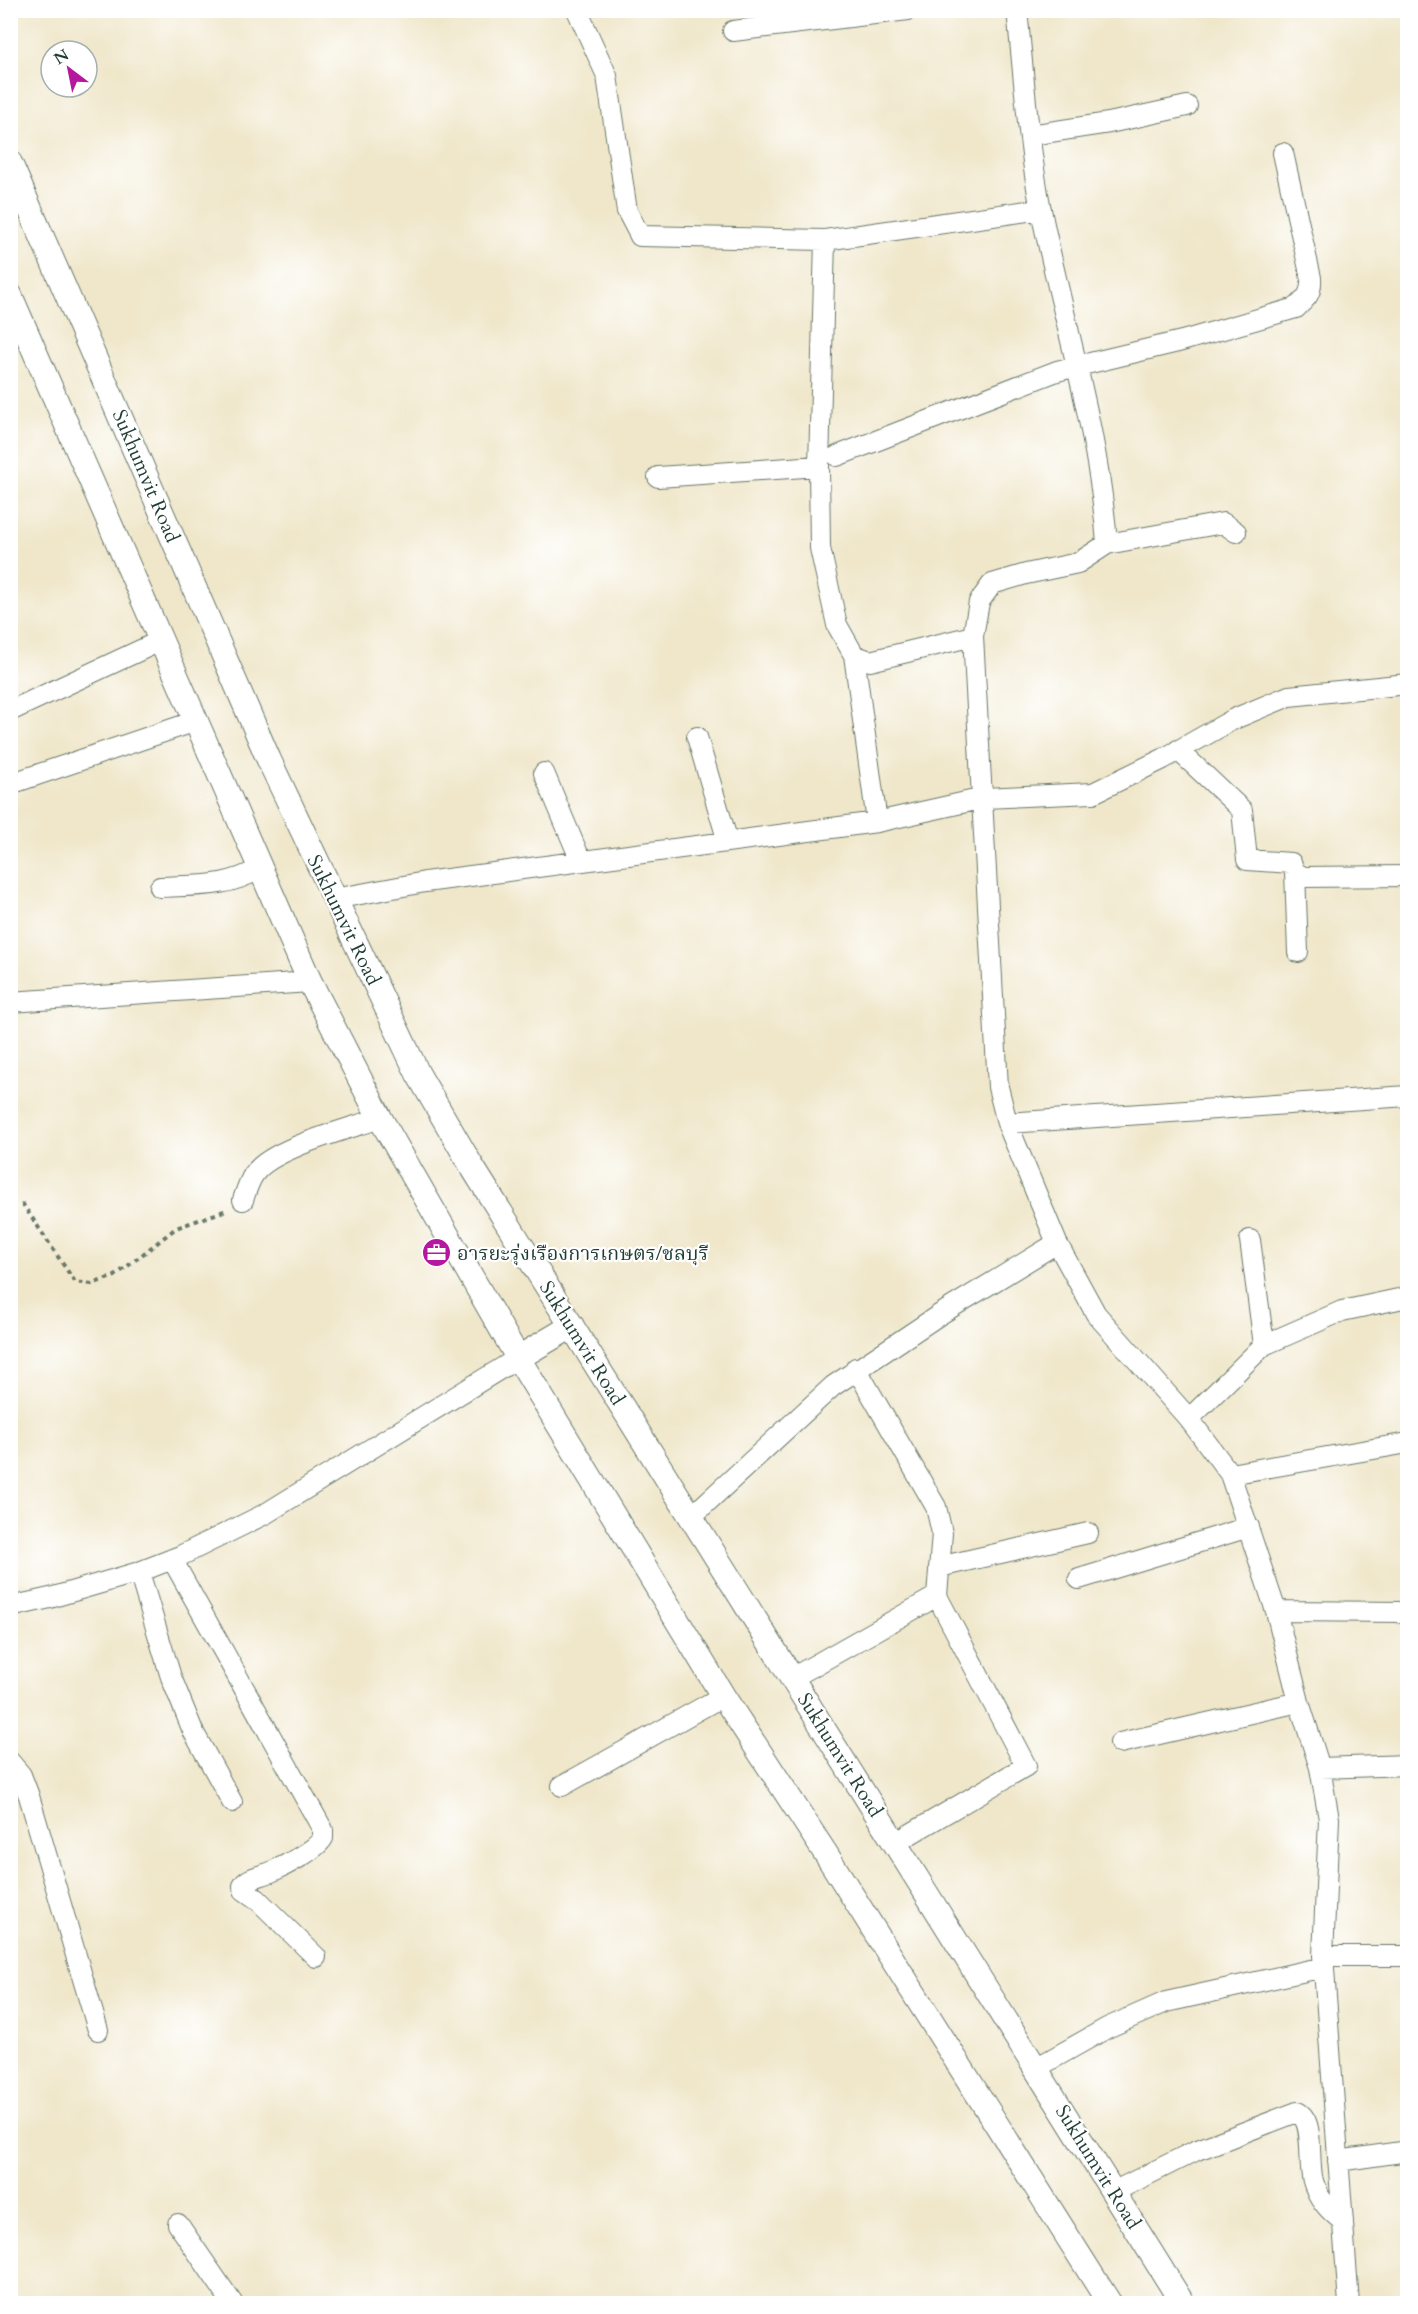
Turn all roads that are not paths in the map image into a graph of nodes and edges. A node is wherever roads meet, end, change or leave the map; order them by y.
1 (578, 10) edge
2 (908, 10) edge
3 (1017, 10) edge
4 (733, 31) dead end
5 (1186, 106) dead end
6 (1030, 135) junction
7 (1283, 153) dead end
8 (10, 163) edge
9 (1041, 209) junction
10 (825, 240) junction
11 (10, 295) edge
12 (1078, 365) junction
13 (837, 456) dead end
14 (819, 466) junction
15 (658, 477) dead end
16 (1236, 531) dead end
17 (1107, 544) junction
18 (973, 636) junction
19 (160, 641) junction
20 (854, 655) junction
21 (1407, 684) edge
22 (10, 711) edge
23 (196, 721) junction
24 (697, 737) dead end
25 (1178, 750) junction
26 (544, 772) dead end
27 (10, 784) edge
28 (984, 798) junction
29 (877, 822) junction
30 (728, 842) junction
31 (581, 861) junction
32 (260, 868) junction
33 (1295, 872) junction
34 (1407, 876) edge
35 (160, 887) dead end
36 (334, 899) junction
37 (1298, 952) dead end
38 (310, 982) junction
39 (10, 1002) edge
40 (1407, 1096) edge
41 (380, 1118) junction
42 (1007, 1123) junction
43 (243, 1200) road end
44 (1250, 1240) dead end
45 (1057, 1243) junction
46 (1407, 1297) edge
47 (572, 1326) junction
48 (1264, 1344) junction
49 (518, 1358) junction
50 (856, 1368) junction
51 (1189, 1419) junction
52 (1407, 1443) edge
53 (1230, 1474) junction
54 (691, 1517) junction
55 (1249, 1527) junction
56 (1088, 1533) dead end
57 (172, 1559) junction
58 (939, 1567) junction
59 (139, 1572) junction
60 (1079, 1579) dead end
61 (937, 1596) junction
62 (10, 1607) edge
63 (1276, 1611) junction
64 (1407, 1612) edge
65 (792, 1678) junction
66 (723, 1696) junction
67 (1299, 1702) junction
68 (1120, 1743) dead end
69 (10, 1762) edge
70 (1407, 1764) edge
71 (1320, 1767) junction
72 (562, 1786) dead end
73 (232, 1802) dead end
74 (895, 1843) junction
75 (1407, 1956) edge
76 (316, 1957) dead end
77 (1323, 1961) junction
78 (98, 2030) dead end
79 (1036, 2068) junction
80 (1407, 2151) edge
81 (1338, 2161) junction
82 (1113, 2192) junction
83 (1343, 2221) junction
84 (178, 2224) dead end
85 (233, 2304) edge
86 (1110, 2304) edge
87 (1183, 2304) edge
88 (1349, 2304) edge

1 - 10 street
2 - 4 street
3 - 6 street
5 - 6 street
6 - 9 street
7 - 12 street
8 - 36 main road, Sukhumvit Road
9 - 10 street
9 - 12 street
10 - 14 street
11 - 19 main road
12 - 13 street
12 - 17 street
14 - 15 street
14 - 20 street
16 - 17 street
17 - 18 street
18 - 20 street
18 - 28 street
19 - 22 street
19 - 23 main road
20 - 29 street
21 - 25 street
23 - 27 street
23 - 32 main road
24 - 30 street
25 - 28 street
25 - 33 street
26 - 31 street
28 - 29 street
28 - 42 street
29 - 30 street
30 - 31 street
31 - 36 street
32 - 35 street
32 - 38 main road
33 - 34 street
33 - 37 street
36 - 47 main road, Sukhumvit Road
38 - 39 street
38 - 41 main road
40 - 42 street
41 - 43 street
41 - 49 main road
42 - 45 street
44 - 48 street
45 - 50 street
45 - 51 street
46 - 48 street
47 - 49 main road
47 - 54 main road, Sukhumvit Road
48 - 51 street
49 - 57 street
49 - 66 main road
50 - 54 street
50 - 58 street
51 - 53 street
52 - 53 street
53 - 55 street
54 - 65 main road, Sukhumvit Road
55 - 60 street
55 - 63 street
56 - 58 street
57 - 59 street
57 - 76 street
58 - 61 street
59 - 62 street
59 - 73 street
61 - 65 street
61 - 74 street
63 - 64 street
63 - 67 street
65 - 74 main road, Sukhumvit Road
66 - 72 street
66 - 86 main road
67 - 68 street
67 - 71 street
69 - 78 street
70 - 71 street
71 - 77 street
74 - 79 main road, Sukhumvit Road
75 - 77 street
77 - 79 street
77 - 81 street
79 - 82 main road, Sukhumvit Road
80 - 81 street
81 - 83 street
82 - 83 street
82 - 87 main road, Sukhumvit Road
83 - 88 street
84 - 85 street

